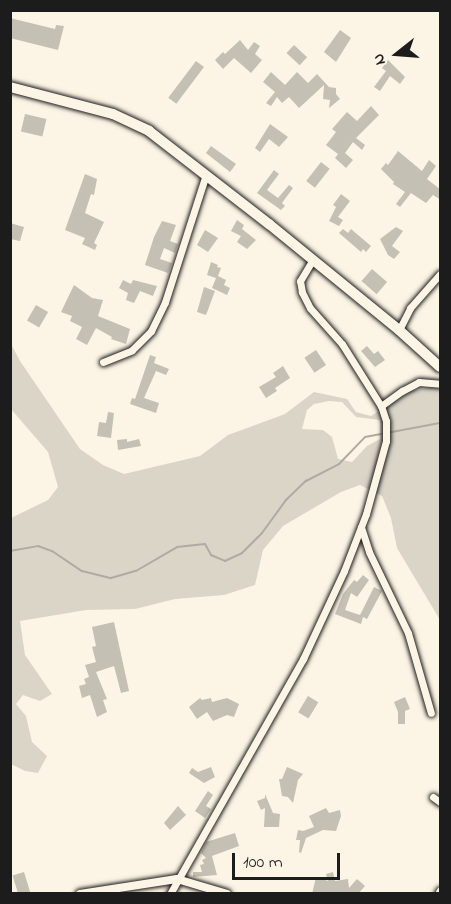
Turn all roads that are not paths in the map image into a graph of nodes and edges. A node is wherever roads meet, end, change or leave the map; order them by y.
1 (10, 87) edge
2 (206, 174) junction
3 (312, 261) junction
4 (441, 274) edge
5 (399, 330) junction
6 (103, 362) dead end
7 (441, 367) edge
8 (441, 384) edge
9 (381, 406) junction
10 (361, 527) junction
11 (431, 713) dead end
12 (433, 797) dead end
13 (441, 801) edge
14 (177, 879) junction
15 (441, 890) edge
16 (80, 894) edge
17 (170, 894) edge
18 (227, 894) edge
19 (438, 894) edge

1 - 2 highway
2 - 3 highway
2 - 6 street
3 - 5 highway
3 - 9 street
4 - 5 street
5 - 7 highway
8 - 9 street
9 - 10 street
10 - 11 street
10 - 14 street
12 - 13 street
14 - 16 street
14 - 17 street
14 - 18 street
15 - 19 street

